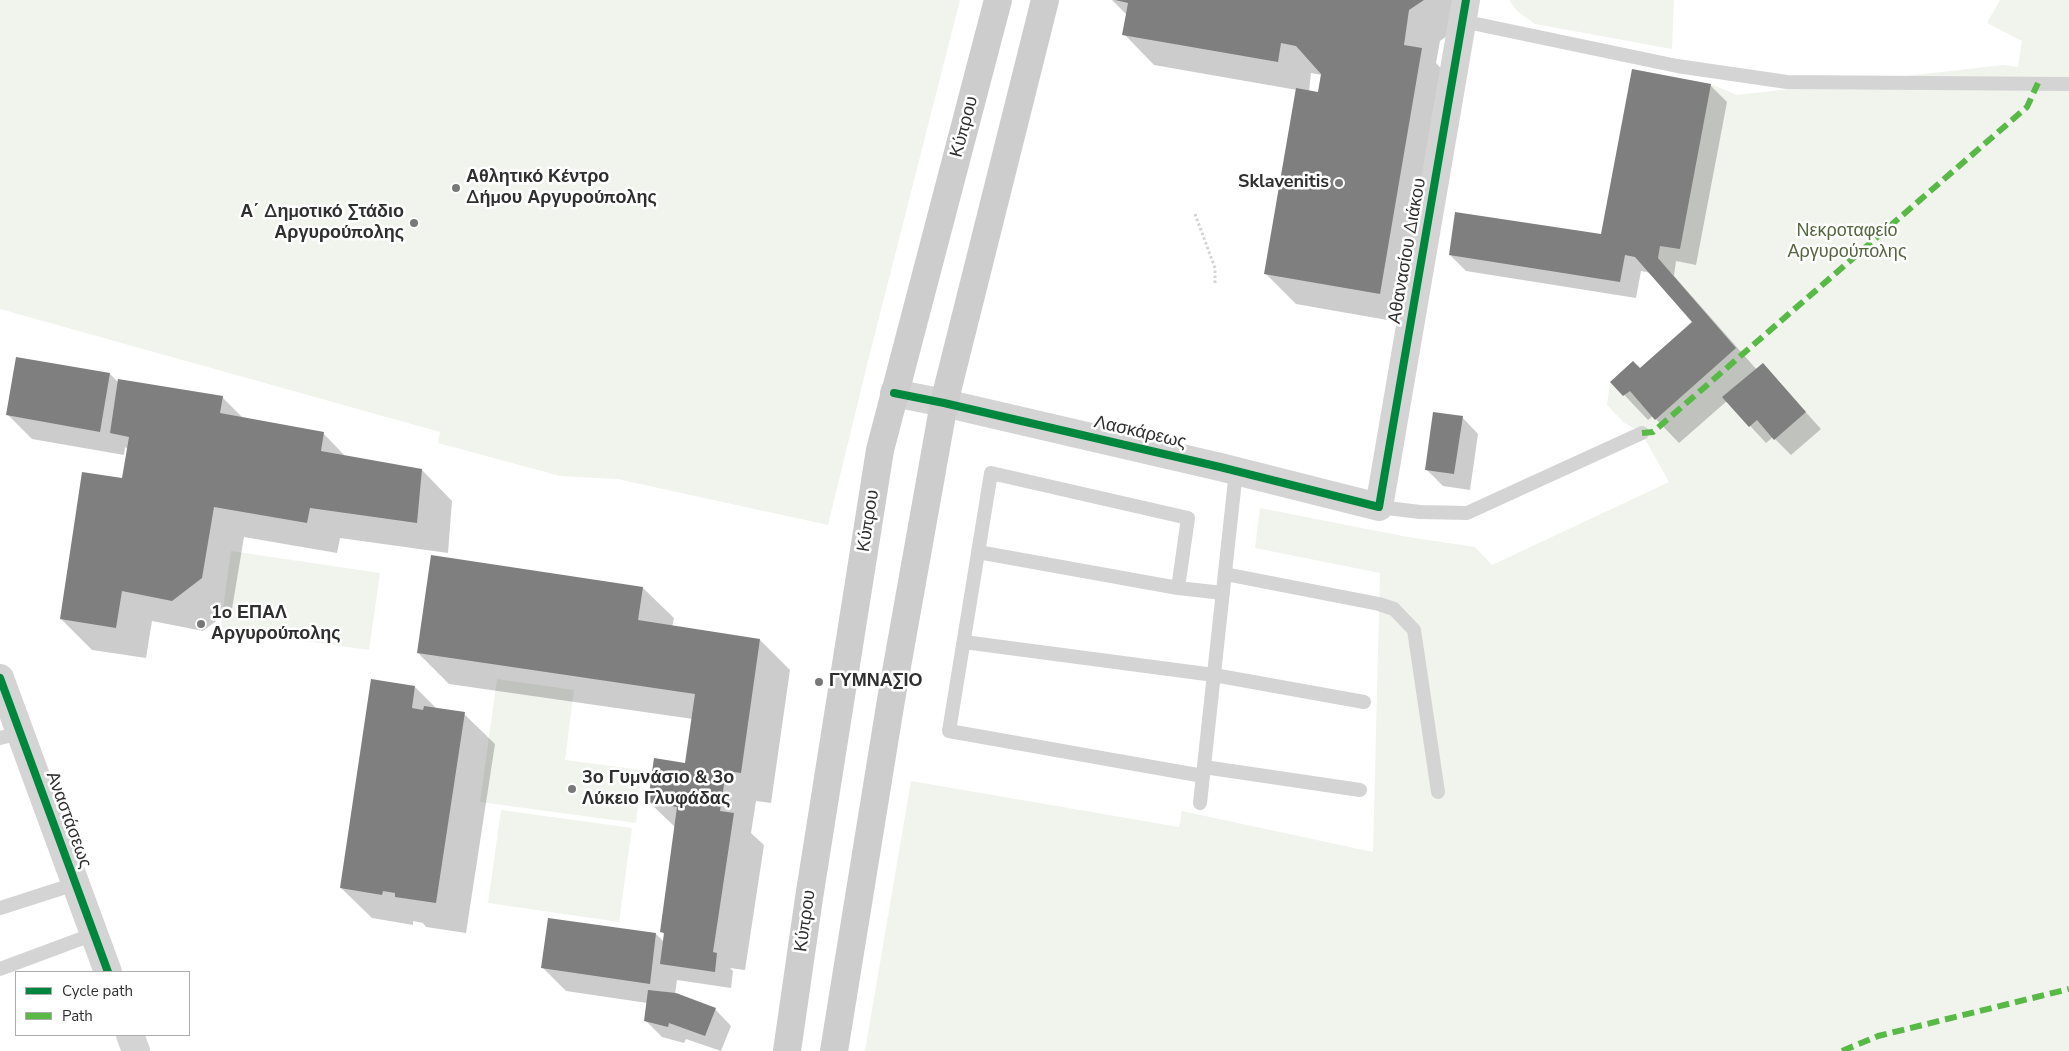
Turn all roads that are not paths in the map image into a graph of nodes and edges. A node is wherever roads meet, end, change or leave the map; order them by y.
1 (998, 0) edge
2 (1044, 0) edge
3 (1464, 11) edge
4 (2069, 84) edge
5 (894, 393) junction
6 (944, 403) junction
7 (1642, 433) dead end
8 (1236, 471) junction
9 (1379, 507) junction
10 (978, 552) junction
11 (1225, 574) junction
12 (1178, 588) junction
13 (1223, 594) junction
14 (964, 642) junction
15 (1214, 675) junction
16 (0, 678) edge
17 (1364, 702) dead end
18 (10, 735) edge
19 (1204, 771) junction
20 (1360, 790) dead end
21 (1438, 792) dead end
22 (1200, 802) dead end
23 (75, 884) junction
24 (0, 908) edge
25 (94, 934) junction
26 (0, 969) edge
27 (108, 971) edge
28 (130, 1036) edge
29 (136, 1051) edge
30 (787, 1051) edge
31 (834, 1051) edge

1 - 5 main road, Κύπρου
2 - 6 main road
3 - 4 lane
3 - 9 street, Αθανασίου Διάκου
5 - 6 street, Λασκάρεως
5 - 30 main road, Κύπρου
6 - 8 street, Λασκάρεως
6 - 31 main road
7 - 9 lane
8 - 9 street, Λασκάρεως
8 - 11 lane
10 - 12 lane
10 - 12 lane
10 - 14 lane
11 - 13 lane
11 - 21 lane
12 - 13 lane
13 - 15 lane
14 - 15 lane
14 - 19 lane
15 - 17 lane
15 - 19 lane
16 - 18 street, Αναστάσεως
18 - 23 street, Αναστάσεως
19 - 20 lane
19 - 22 lane
23 - 24 lane
23 - 25 street, Αναστάσεως
25 - 26 lane
25 - 27 street, Αναστάσεως
28 - 29 street

